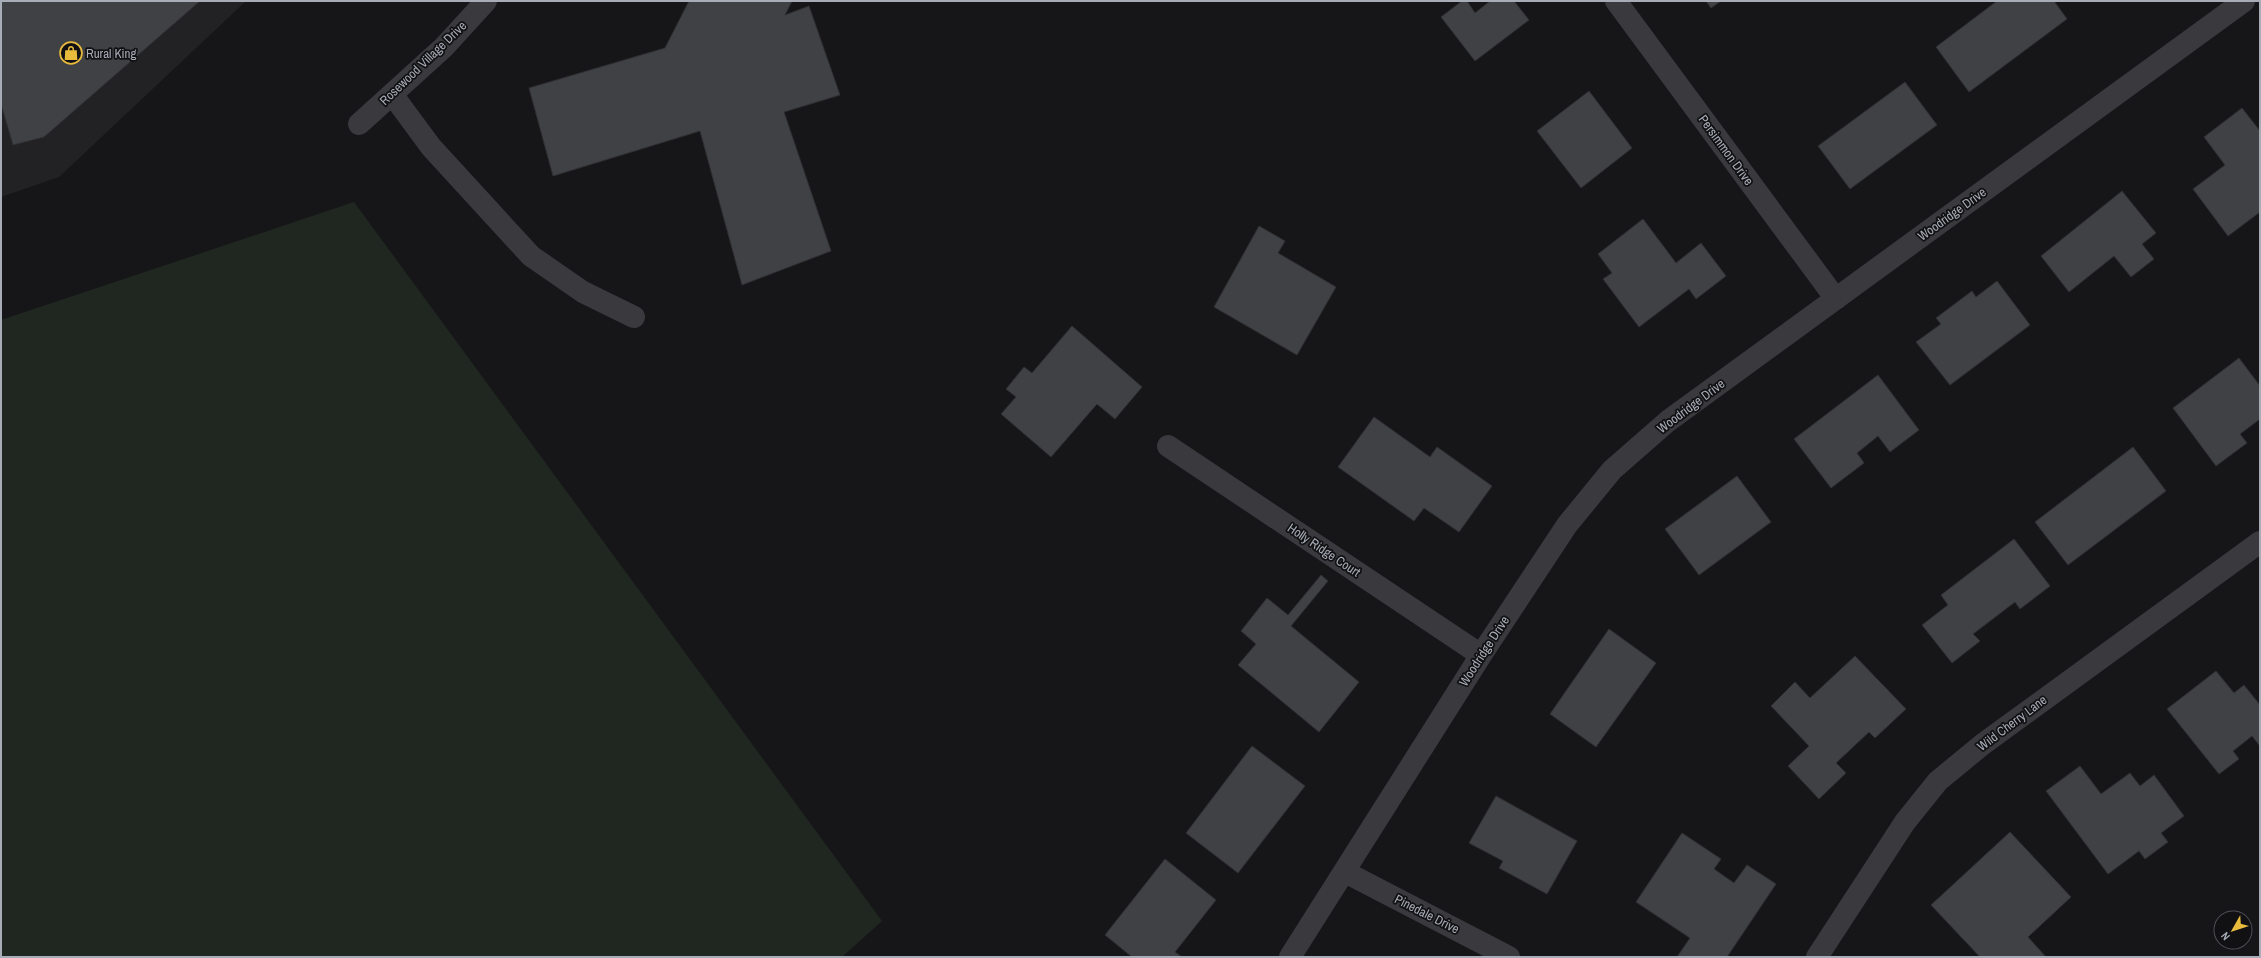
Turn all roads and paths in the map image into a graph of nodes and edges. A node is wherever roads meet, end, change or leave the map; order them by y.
1 (486, 1) edge
2 (1616, 1) edge
3 (2244, 1) edge
4 (392, 94) junction
5 (359, 124) dead end
6 (1836, 298) junction
7 (634, 317) dead end
8 (1168, 446) dead end
9 (2260, 542) edge
10 (1481, 655) junction
11 (1345, 872) junction
12 (1290, 957) edge
13 (1509, 957) edge
14 (1817, 957) edge

1 - 4 street, Rosewood Village Drive
2 - 6 street, Persimmon Drive
3 - 6 street, Woodridge Drive
4 - 5 street, Rosewood Village Drive
4 - 7 street
6 - 10 street, Woodridge Drive
8 - 10 street, Holly Ridge Court
9 - 14 street, Wild Cherry Lane
10 - 11 street, Woodridge Drive
11 - 12 street, Woodridge Drive
11 - 13 street, Pinedale Drive

